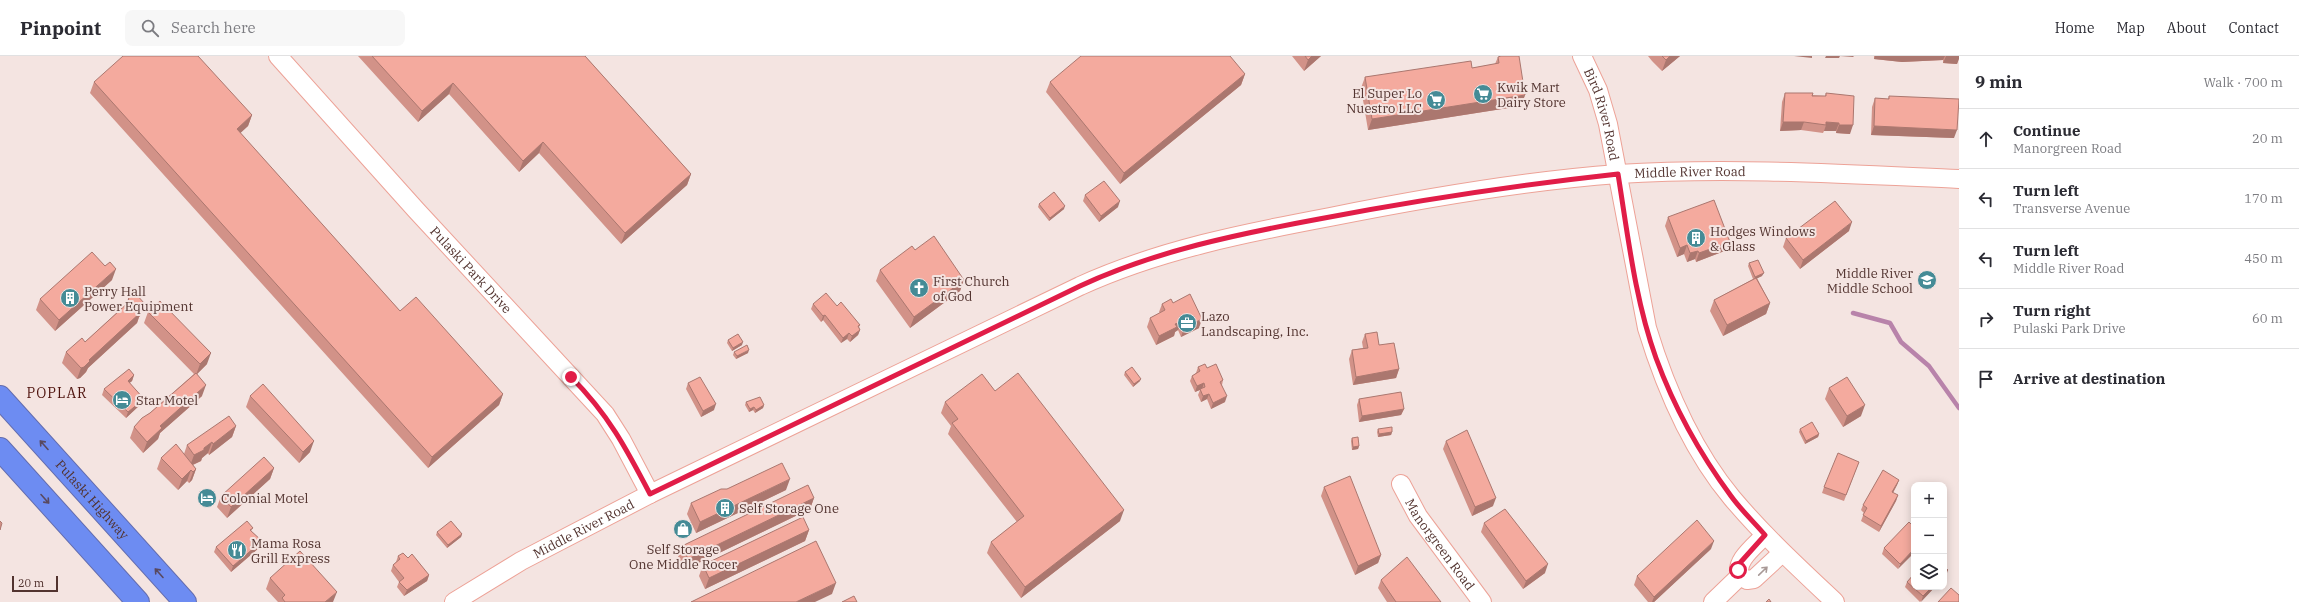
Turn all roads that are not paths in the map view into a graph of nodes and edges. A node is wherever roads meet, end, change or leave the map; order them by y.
1 (278, 56) edge
2 (1582, 56) edge
3 (1618, 174) junction
4 (1959, 179) edge
5 (0, 397) edge
6 (0, 449) edge
7 (1401, 484) dead end
8 (650, 494) junction
9 (1765, 535) junction
10 (1782, 552) junction
11 (1740, 576) junction
12 (138, 602) edge
13 (185, 602) edge
14 (454, 602) edge
15 (1482, 602) edge
16 (1713, 602) edge
17 (1835, 602) edge

1 - 8 street, Pulaski Park Drive
2 - 3 street, Bird River Road
3 - 4 street, Middle River Road
3 - 8 street, Middle River Road
3 - 9 street, Bird River Road
13 -> 5 highway, Pulaski Highway
6 -> 12 highway
7 - 15 street, Manorgreen Road
8 - 14 street, Middle River Road
9 - 10 street, Bird River Road
9 - 11 street
11 -> 10 street
10 - 17 street, Bird River Road
11 - 16 street

